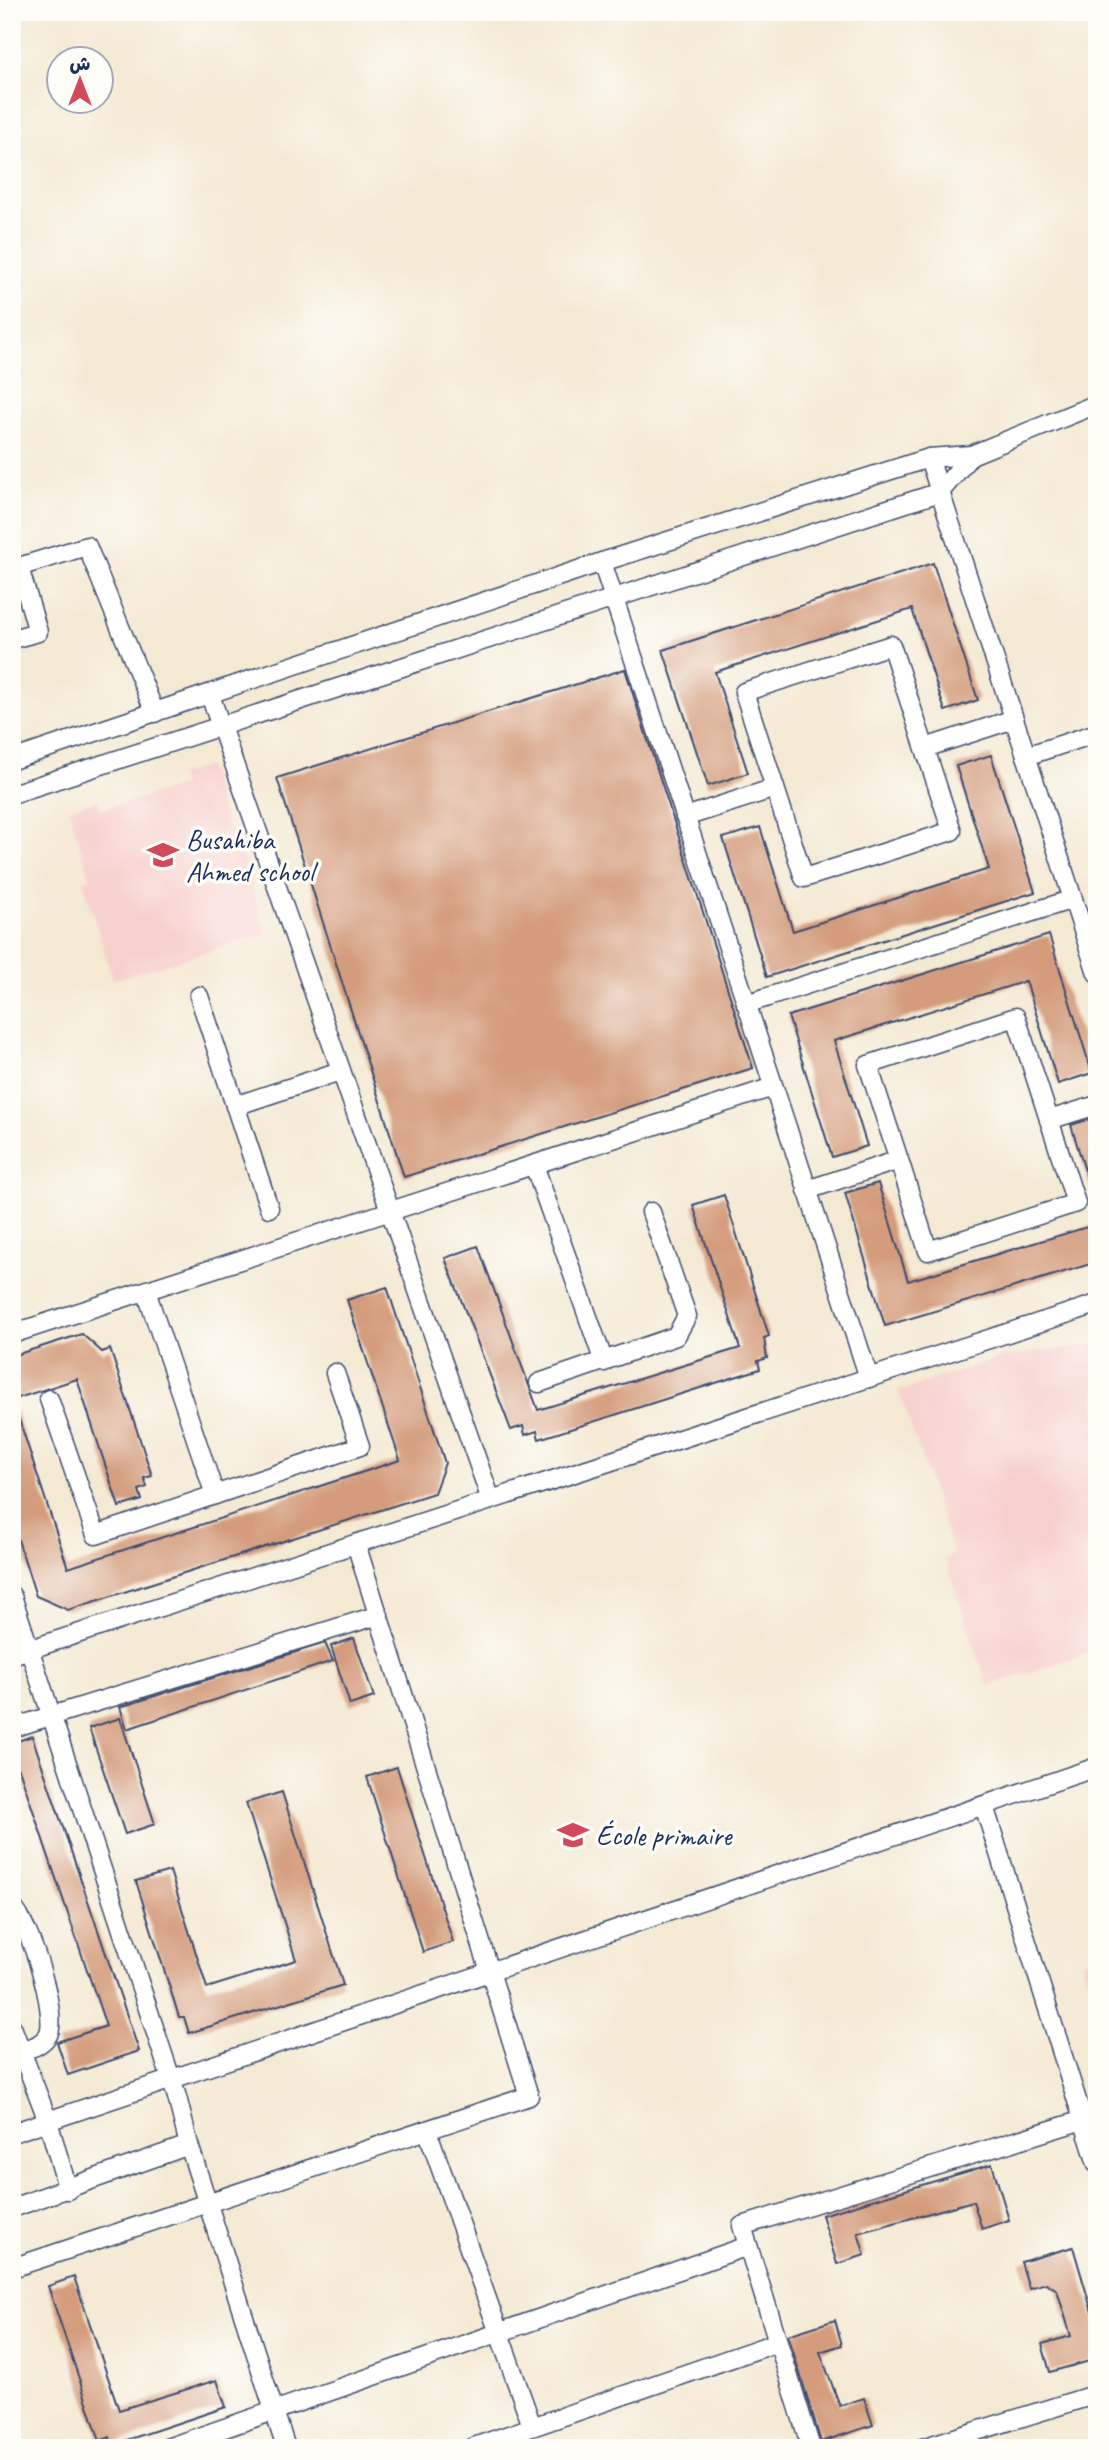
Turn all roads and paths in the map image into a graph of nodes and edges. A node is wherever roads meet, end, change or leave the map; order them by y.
1 (1097, 404) edge
2 (971, 455) junction
3 (929, 458) junction
4 (940, 492) junction
5 (603, 562) junction
6 (16, 568) edge
7 (615, 599) junction
8 (12, 639) edge
9 (210, 695) junction
10 (155, 713) junction
11 (1014, 719) junction
12 (221, 727) junction
13 (1097, 733) edge
14 (925, 748) junction
15 (1026, 756) junction
16 (12, 760) edge
17 (775, 788) junction
18 (12, 794) edge
19 (685, 817) junction
20 (1073, 899) junction
21 (1089, 926) edge
22 (1097, 973) edge
23 (199, 996) dead end
24 (746, 1004) junction
25 (341, 1071) junction
26 (773, 1087) junction
27 (1097, 1105) edge
28 (235, 1106) junction
29 (1049, 1120) junction
30 (899, 1160) junction
31 (534, 1165) junction
32 (807, 1190) junction
33 (269, 1208) dead end
34 (390, 1212) junction
35 (652, 1212) dead end
36 (146, 1291) junction
37 (1097, 1304) edge
38 (12, 1334) edge
39 (604, 1362) junction
40 (335, 1373) dead end
41 (869, 1378) junction
42 (538, 1383) dead end
43 (49, 1399) dead end
44 (215, 1495) junction
45 (491, 1500) junction
46 (356, 1544) junction
47 (12, 1596) edge
48 (379, 1615) junction
49 (31, 1649) junction
50 (12, 1655) edge
51 (51, 1715) junction
52 (12, 1728) edge
53 (1097, 1767) edge
54 (984, 1806) junction
55 (12, 1907) edge
56 (490, 1972) junction
57 (12, 2027) edge
58 (20, 2051) junction
59 (172, 2080) junction
60 (1083, 2120) junction
61 (48, 2121) junction
62 (12, 2133) edge
63 (431, 2141) dead end
64 (190, 2145) junction
65 (1097, 2164) edge
66 (68, 2190) junction
67 (206, 2204) junction
68 (12, 2208) edge
69 (748, 2246) junction
70 (12, 2268) edge
71 (499, 2332) junction
72 (778, 2342) junction
73 (1097, 2394) edge
74 (274, 2411) junction
75 (532, 2426) junction
76 (167, 2448) edge
77 (286, 2448) edge
78 (471, 2448) edge
79 (811, 2448) edge
80 (922, 2448) edge

1 - 2 street
2 - 3 street
2 - 4 street
3 - 4 street
3 - 5 street
4 - 7 street
4 - 11 street
5 - 7 street
5 - 9 street
6 - 8 street
6 - 10 street
7 - 12 street
7 - 19 street
9 - 10 street
9 - 12 street
10 - 16 street
11 - 14 street
11 - 15 street
12 - 18 street
12 - 25 street
13 - 15 street
14 - 17 street
14 - 17 street
15 - 20 street
17 - 19 street
19 - 24 street
20 - 21 street
20 - 24 street
21 - 22 street
23 - 28 street
24 - 26 street
25 - 28 street
25 - 34 street
26 - 31 street
26 - 32 street
27 - 29 street
28 - 33 street
29 - 30 street
29 - 30 street
30 - 32 street
31 - 34 street
31 - 39 street
32 - 41 street
34 - 36 street
34 - 45 street
35 - 39 street
36 - 38 street
36 - 44 street
37 - 41 street
39 - 42 street
40 - 44 street
41 - 45 street
43 - 44 street
45 - 46 street
46 - 48 street
46 - 49 street
47 - 49 street
48 - 51 street
48 - 56 street
49 - 50 street
49 - 51 street
51 - 52 street
51 - 59 street
53 - 54 street
54 - 56 street
54 - 60 street
55 - 58 street
56 - 59 street
56 - 67 street
57 - 58 street
58 - 61 street
59 - 61 street
59 - 64 street
60 - 65 street
60 - 69 street
61 - 62 street
61 - 66 street
63 - 71 street
64 - 66 street
64 - 67 street
66 - 68 street
67 - 70 street
67 - 74 street
69 - 71 street
69 - 72 street
71 - 74 street
71 - 75 street
72 - 75 street
72 - 79 street
73 - 80 street
74 - 76 street
74 - 77 street
75 - 78 street

